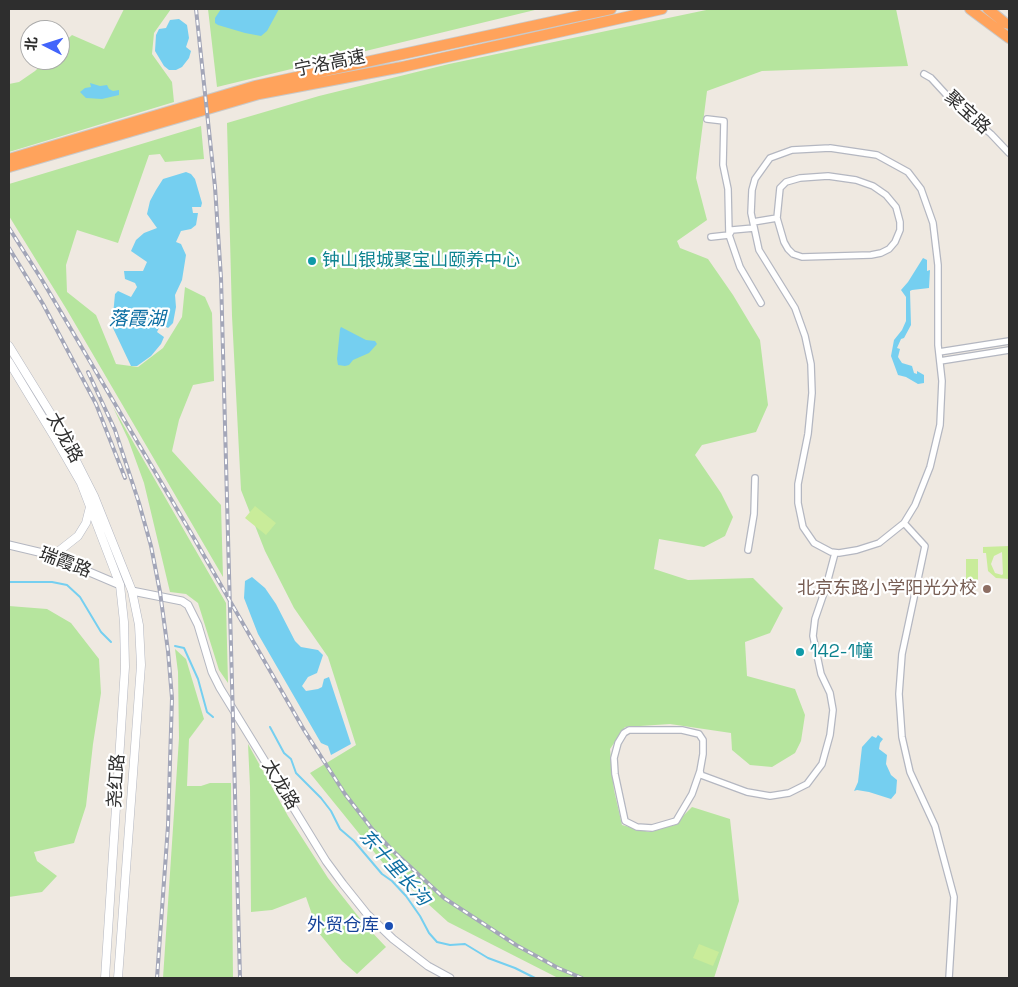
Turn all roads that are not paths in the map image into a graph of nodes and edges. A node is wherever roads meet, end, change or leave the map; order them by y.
1 (611, 9) edge
2 (662, 9) edge
3 (970, 9) edge
4 (988, 9) edge
5 (1009, 24) edge
6 (1009, 38) edge
7 (924, 74) dead end
8 (707, 119) dead end
9 (1009, 153) edge
10 (9, 159) edge
11 (9, 167) edge
12 (777, 218) junction
13 (753, 225) junction
14 (729, 235) junction
15 (711, 238) dead end
16 (761, 303) dead end
17 (1009, 341) edge
18 (9, 346) edge
19 (1009, 350) edge
20 (939, 352) junction
21 (940, 361) junction
22 (9, 362) edge
23 (755, 478) dead end
24 (90, 507) junction
25 (904, 523) junction
26 (9, 545) edge
27 (748, 550) dead end
28 (835, 552) junction
29 (46, 554) junction
30 (120, 585) junction
31 (132, 591) junction
32 (700, 771) junction
33 (105, 978) edge
34 (118, 978) edge
35 (450, 978) edge
36 (949, 978) edge

1 - 10 highway, 宁洛高速
2 - 11 highway, 宁洛高速
3 - 6 highway
4 - 5 highway
7 - 9 street, 聚宝路
8 - 14 street
12 - 12 street
12 - 13 street
13 - 14 street
13 - 20 street
13 - 28 street
14 - 15 street
14 - 16 street
17 - 20 street
18 - 31 main road, 太龙路
19 - 21 street
20 - 21 street
21 - 25 street
22 - 24 main road, 太龙路
23 - 27 street
24 - 29 main road
24 - 30 main road, 太龙路
25 - 28 street
25 - 36 street
26 - 29 street, 瑞霞路
28 - 32 street
29 - 30 street, 瑞霞路
30 - 31 main road, 太龙路
30 - 33 main road, 尧红路
31 - 34 main road, 尧红路
31 - 35 street, 太龙路
32 - 32 street

